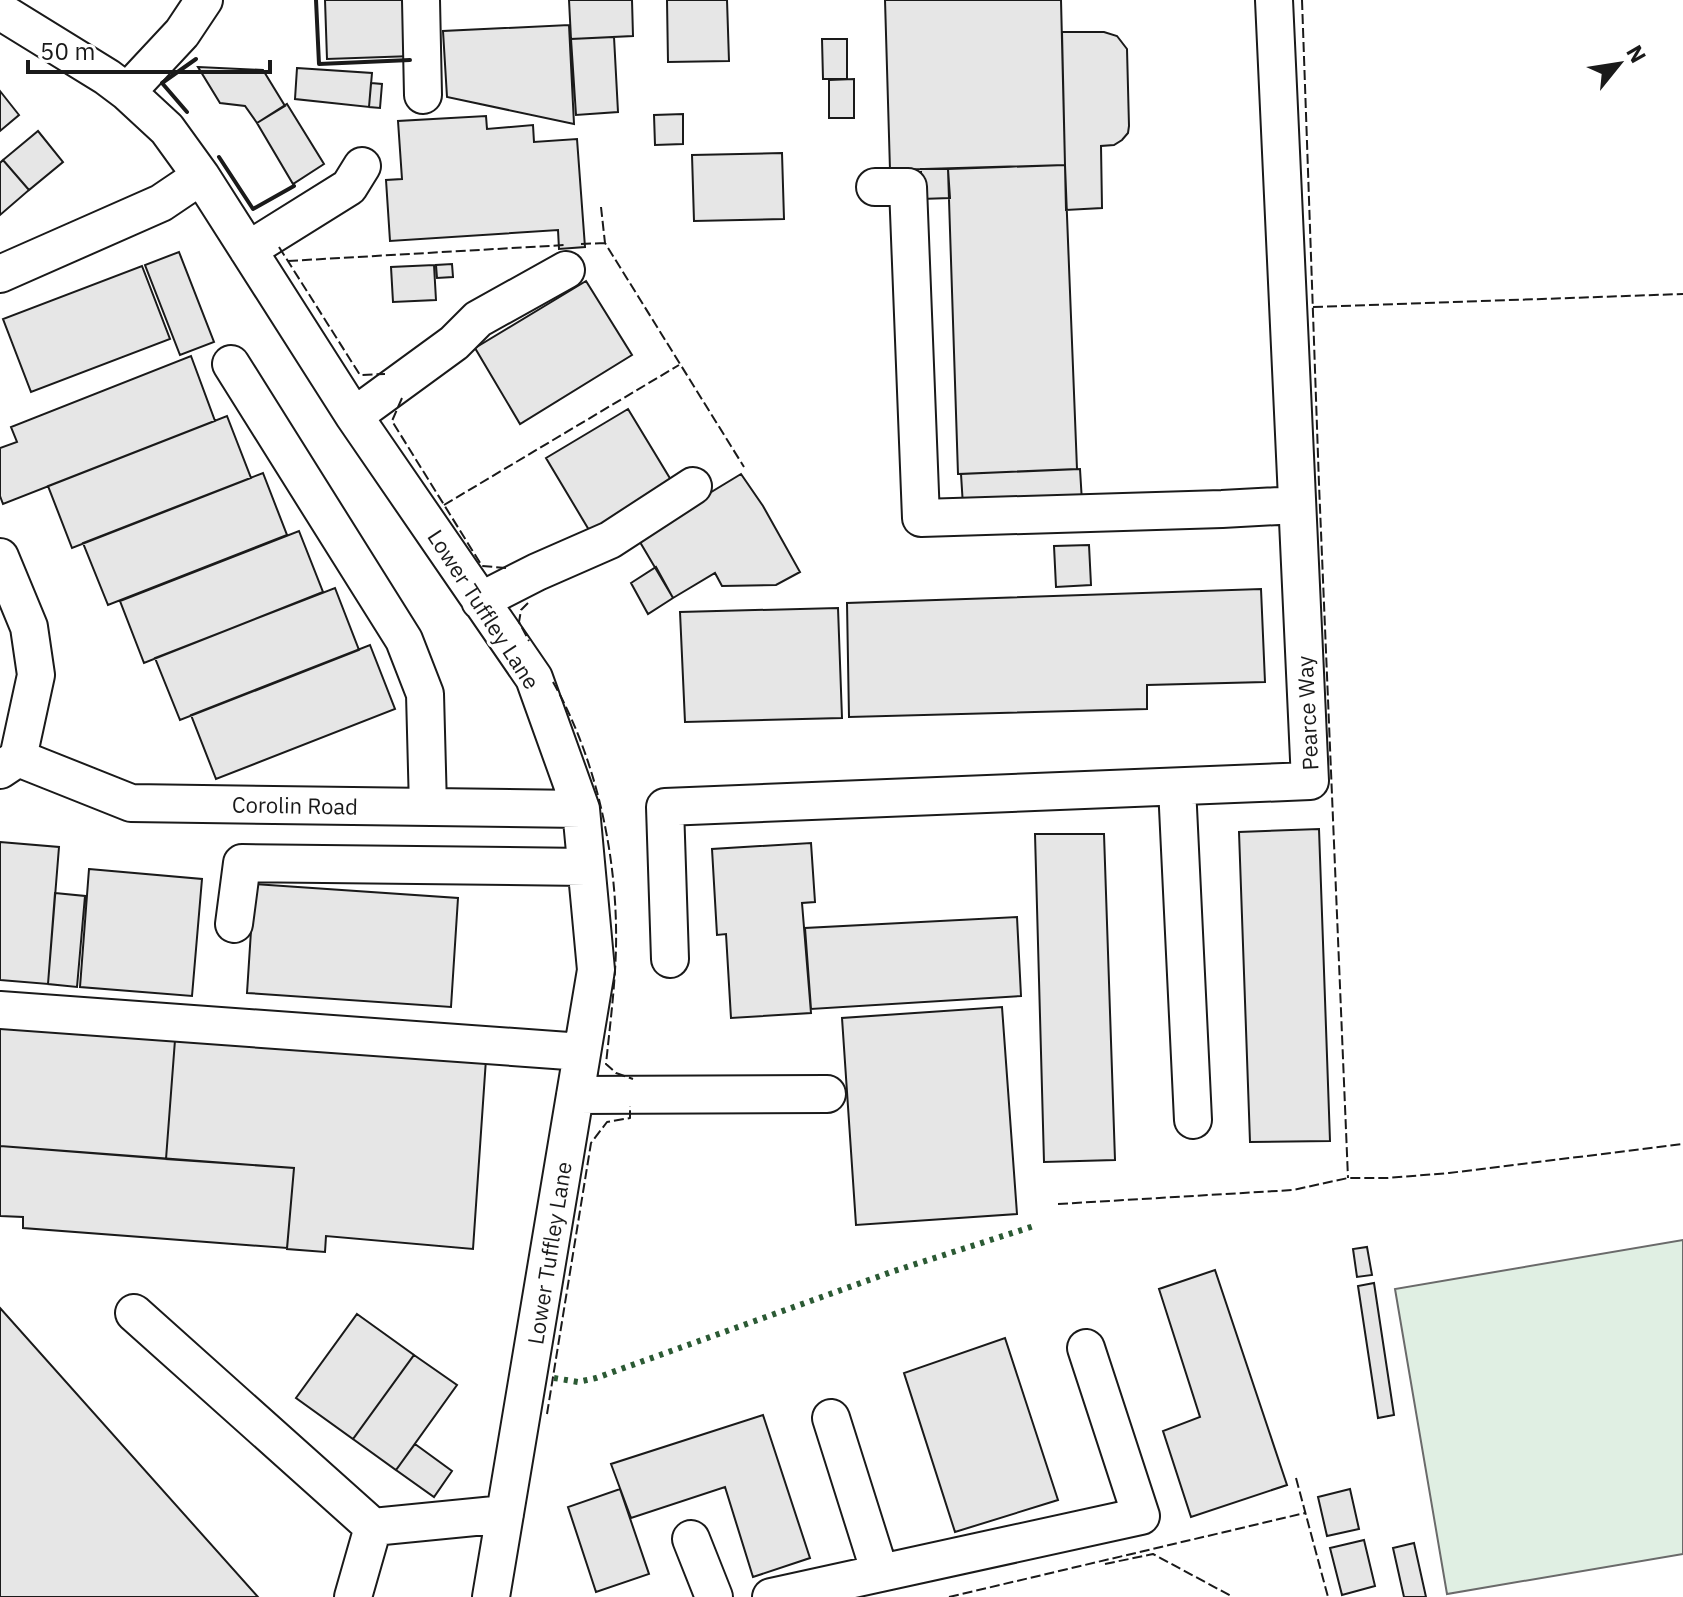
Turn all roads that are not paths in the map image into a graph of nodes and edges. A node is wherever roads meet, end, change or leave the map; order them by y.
1 (204, 0) edge
2 (421, 0) edge
3 (1274, 0) edge
4 (0, 11) edge
5 (127, 92) junction
6 (423, 95) dead end
7 (362, 166) dead end
8 (201, 176) junction
9 (875, 187) dead end
10 (248, 250) junction
11 (566, 270) dead end
12 (0, 274) edge
13 (231, 364) dead end
14 (354, 416) junction
15 (693, 486) dead end
16 (1297, 505) junction
17 (0, 557) edge
18 (480, 601) junction
19 (6, 755) edge
20 (1177, 787) junction
21 (428, 807) junction
22 (581, 809) junction
23 (586, 867) junction
24 (234, 924) dead end
25 (670, 959) dead end
26 (0, 1010) edge
27 (582, 1052) junction
28 (827, 1094) dead end
29 (575, 1095) junction
30 (1193, 1120) dead end
31 (134, 1313) dead end
32 (1086, 1348) dead end
33 (831, 1418) dead end
34 (505, 1514) junction
35 (373, 1527) junction
36 (691, 1539) dead end
37 (880, 1573) junction
38 (353, 1597) edge
39 (491, 1597) edge
40 (714, 1597) edge
41 (771, 1597) edge

1 - 5 street
2 - 6 street
3 - 16 street, Pearce Way
4 - 5 street, Lower Tuffley Lane
5 - 8 street, Lower Tuffley Lane
7 - 10 street
8 - 10 street, Lower Tuffley Lane
8 - 12 street
9 - 16 street
10 - 14 street, Lower Tuffley Lane
11 - 14 street
13 - 21 street
14 - 18 street, Lower Tuffley Lane
15 - 18 street
16 - 20 street, Pearce Way
17 - 19 street, Corolin Road
18 - 22 street, Lower Tuffley Lane
19 - 21 street, Corolin Road
20 - 25 street, Pearce Way
20 - 30 street
21 - 22 street, Corolin Road
22 - 23 street, Lower Tuffley Lane
23 - 24 street
23 - 27 street, Lower Tuffley Lane
26 - 27 street
27 - 29 street, Lower Tuffley Lane
28 - 29 street
29 - 34 street, Lower Tuffley Lane
31 - 35 street
32 - 37 street
33 - 37 street
34 - 35 street
34 - 39 street, Lower Tuffley Lane
35 - 38 street
36 - 40 street
37 - 41 street

